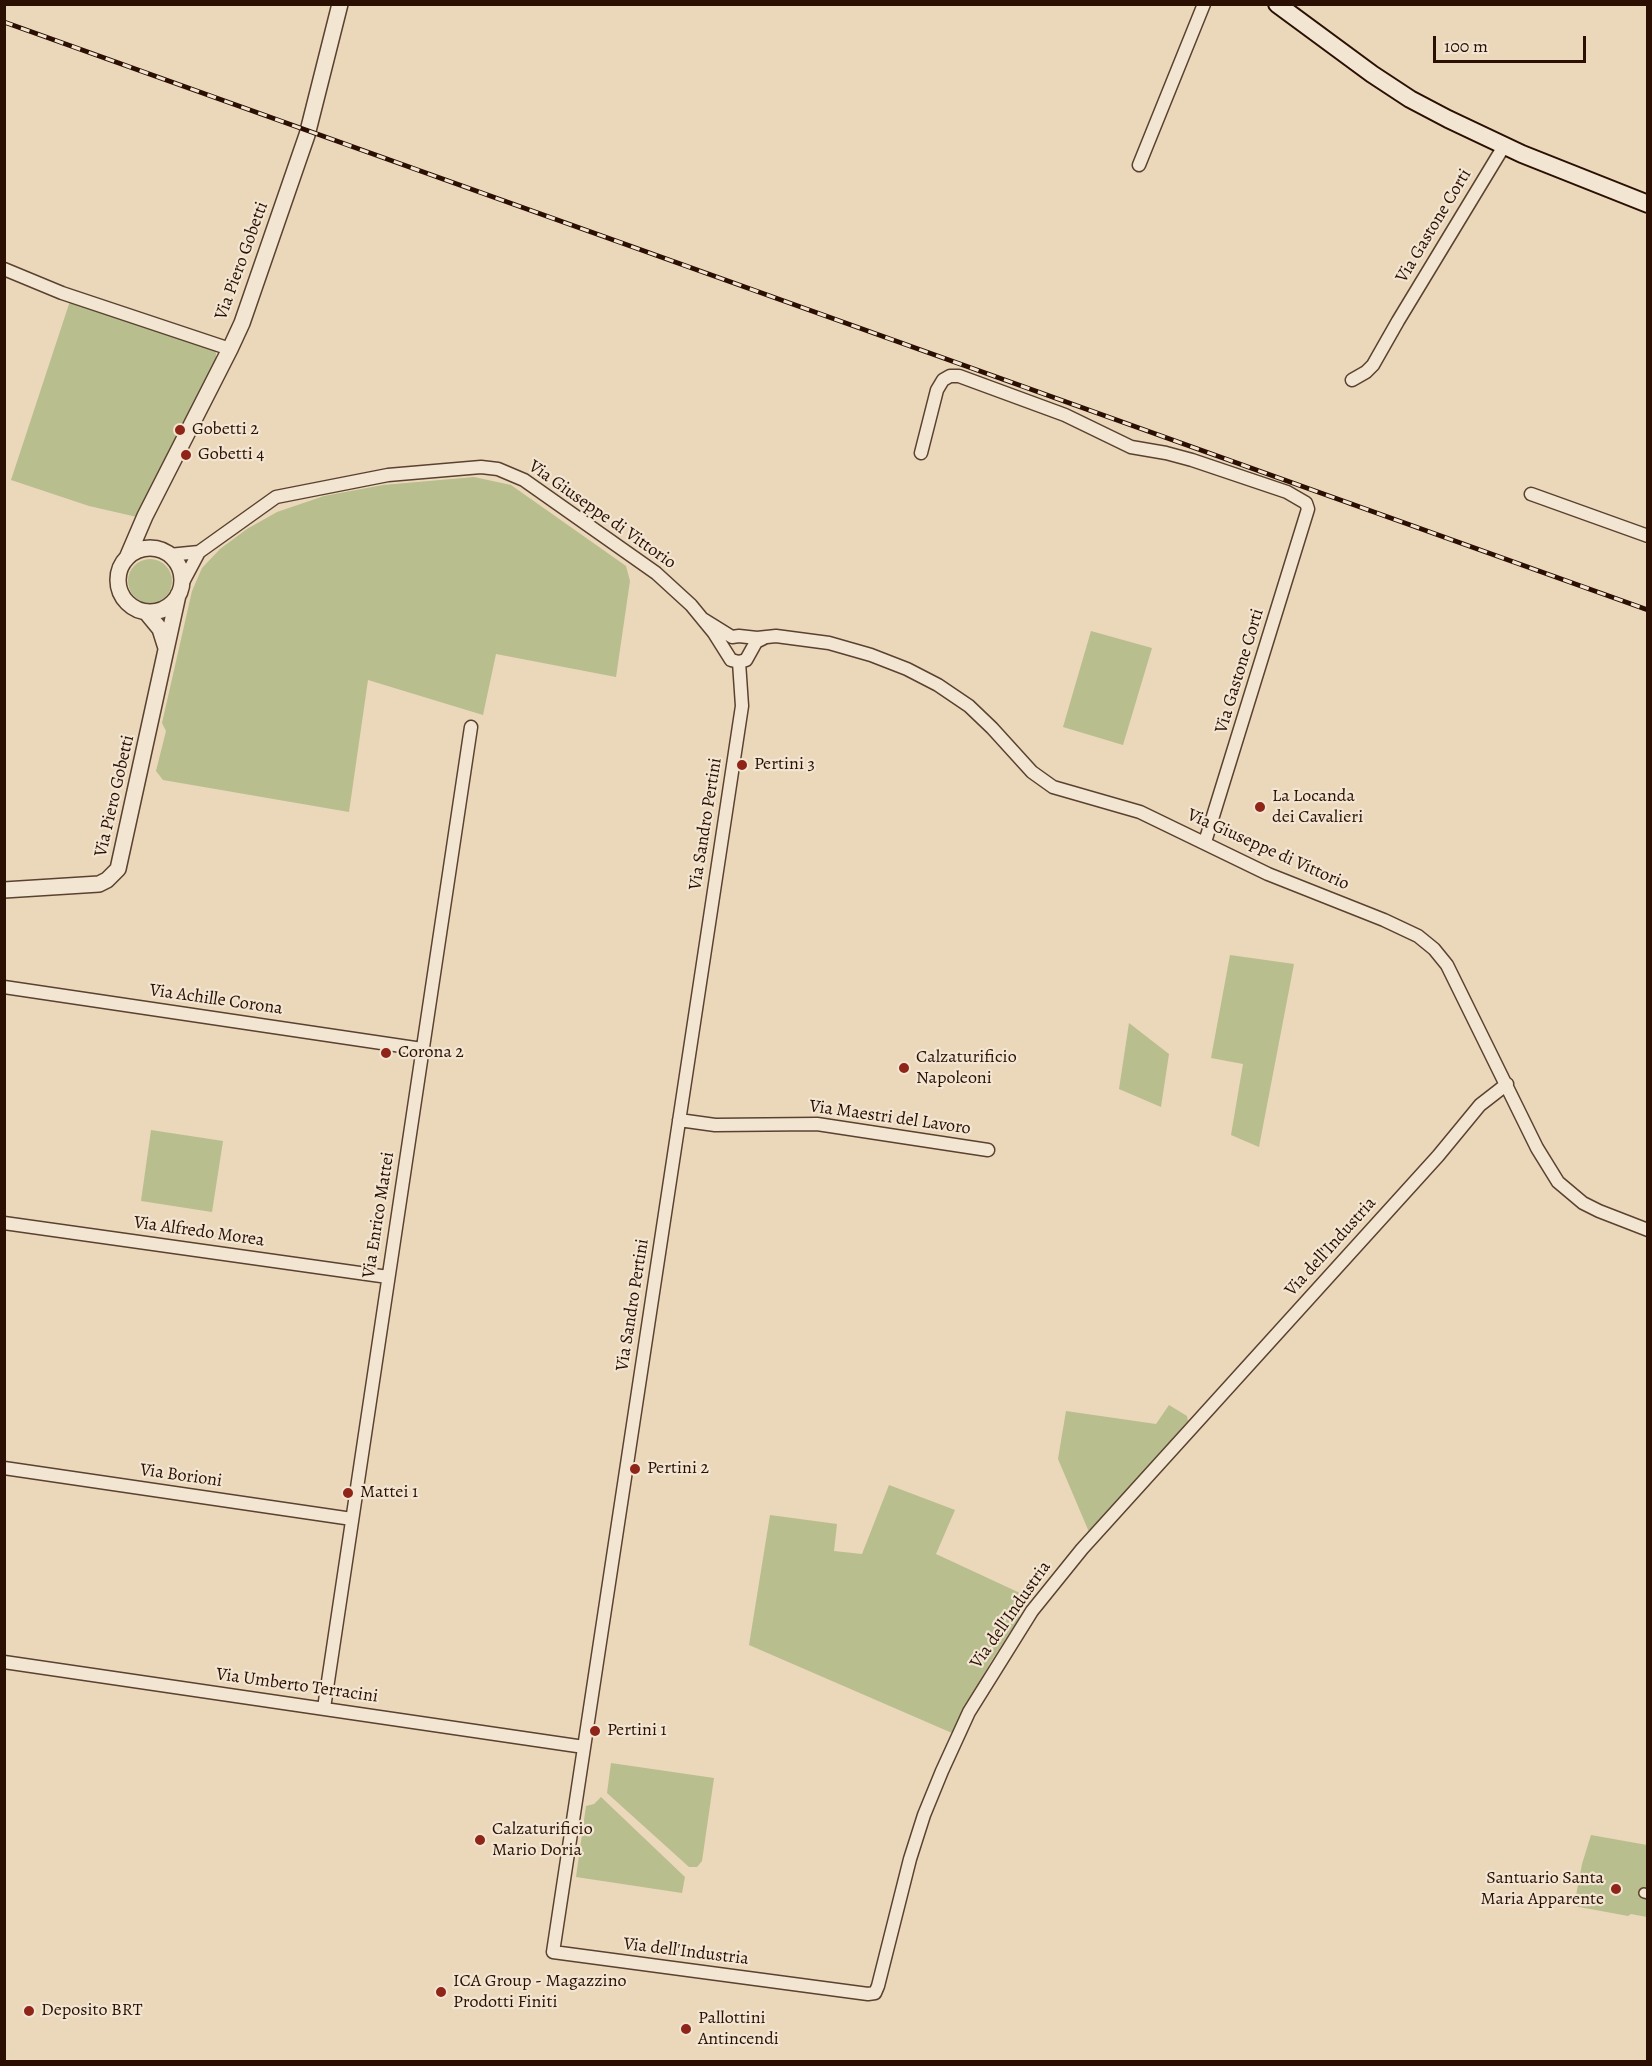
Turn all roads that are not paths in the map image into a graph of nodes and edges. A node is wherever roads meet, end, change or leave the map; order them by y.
1 (340, 4) edge
2 (1204, 4) edge
3 (1277, 4) edge
4 (1504, 146) junction
5 (1139, 165) dead end
6 (1647, 204) edge
7 (4, 269) edge
8 (230, 350) junction
9 (1352, 380) dead end
10 (921, 453) dead end
11 (1531, 494) dead end
12 (145, 516) junction
13 (1647, 536) edge
14 (165, 552) junction
15 (199, 552) junction
16 (128, 558) junction
17 (180, 590) junction
18 (146, 612) junction
19 (703, 619) junction
20 (732, 637) junction
21 (749, 644) junction
22 (167, 649) junction
23 (725, 650) junction
24 (739, 662) junction
25 (471, 727) dead end
26 (1205, 842) junction
27 (4, 890) edge
28 (4, 987) edge
29 (422, 1049) junction
30 (1507, 1084) junction
31 (679, 1120) junction
32 (988, 1150) dead end
33 (4, 1223) edge
34 (1647, 1230) edge
35 (388, 1277) junction
36 (4, 1468) edge
37 (352, 1519) junction
38 (4, 1662) edge
39 (324, 1708) junction
40 (584, 1747) junction
41 (553, 1953) joint

1 - 8 street, Via Piero Gobetti
2 - 5 street
3 - 4 main road
4 - 6 main road
4 - 9 street, Via Gastone Corti
7 - 8 street
8 - 12 street, Via Piero Gobetti
10 - 26 street, Via Gastone Corti
11 - 13 street
12 - 14 street
12 - 16 street, Via Piero Gobetti
14 - 15 street, Via Giuseppe di Vittorio
14 - 16 street
14 - 17 street
15 - 17 street, Via Giuseppe di Vittorio
15 - 19 street, Via Giuseppe di Vittorio
16 - 18 street
17 - 18 street
17 - 22 street, Via Piero Gobetti
18 - 22 street
19 - 20 street, Via Giuseppe di Vittorio
19 - 23 street, Via Giuseppe di Vittorio
20 - 21 street, Via Giuseppe di Vittorio
20 - 23 street
21 - 24 street, Via Giuseppe di Vittorio
21 - 26 street, Via Giuseppe di Vittorio
22 - 27 street, Via Piero Gobetti
23 - 24 street, Via Giuseppe di Vittorio
24 - 31 street, Via Sandro Pertini
25 - 29 street, Via Enrico Mattei
26 - 30 street, Via Giuseppe di Vittorio
28 - 29 street, Via Achille Corona
29 - 35 street, Via Enrico Mattei
30 - 34 street, Via Giuseppe di Vittorio
30 - 41 street, Via dell'Industria
31 - 32 street, Via Maestri del Lavoro
31 - 40 street, Via Sandro Pertini
33 - 35 street, Via Alfredo Morea
35 - 37 street, Via Enrico Mattei
36 - 37 street, Via Borioni
37 - 39 street, Via Enrico Mattei
38 - 39 street, Via Umberto Terracini
39 - 40 street, Via Umberto Terracini
40 - 41 street, Via Sandro Pertini

